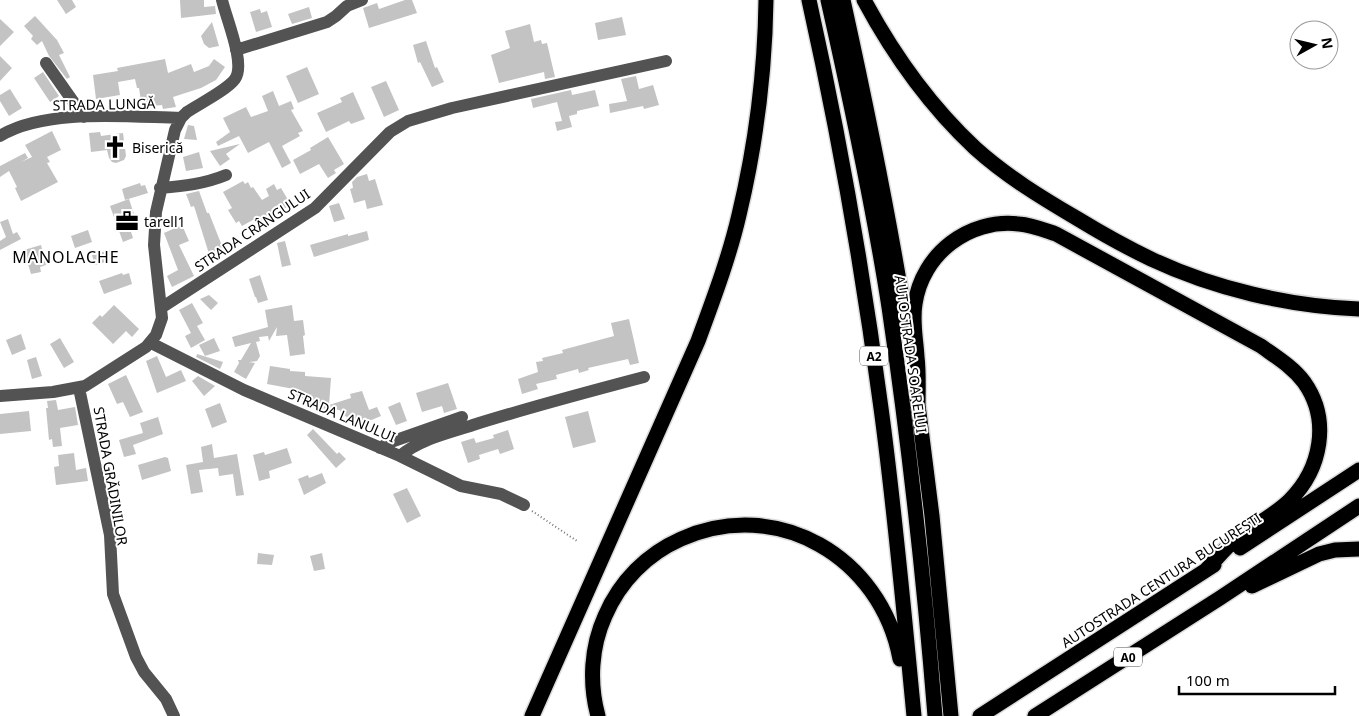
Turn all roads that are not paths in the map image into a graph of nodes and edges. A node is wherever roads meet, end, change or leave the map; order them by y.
1 (222, 0) edge
2 (362, 0) edge
3 (766, 0) edge
4 (809, 0) edge
5 (828, 0) edge
6 (843, 0) edge
7 (864, 0) edge
8 (236, 50) junction
9 (666, 62) dead end
10 (46, 63) dead end
11 (84, 117) junction
12 (181, 118) junction
13 (0, 136) edge
14 (226, 175) dead end
15 (160, 188) junction
16 (161, 308) junction
17 (1359, 309) edge
18 (151, 343) junction
19 (644, 377) dead end
20 (79, 388) junction
21 (0, 396) edge
22 (918, 407) junction
23 (462, 417) dead end
24 (380, 448) junction
25 (400, 456) junction
26 (1359, 470) edge
27 (524, 505) road end
28 (1359, 506) edge
29 (1359, 549) edge
30 (1206, 570) junction
31 (1220, 598) junction
32 (913, 715) edge
33 (174, 716) edge
34 (532, 716) edge
35 (598, 716) edge
36 (935, 716) edge
37 (951, 716) edge
38 (980, 716) edge
39 (1035, 716) edge

1 - 8 street
2 - 8 street
3 - 34 highway
4 - 32 highway, A2
5 - 36 highway, AUTOSTRADA SOARELUI / A2
6 - 22 highway
7 - 17 highway
8 - 12 street
9 - 16 street, STRADA CRÂNGULUI
10 - 11 street
11 - 12 street, STRADA LUNGĂ
11 - 13 street, STRADA LUNGĂ
12 - 15 street
14 - 15 street
15 - 16 street
16 - 18 street
18 - 20 street
18 - 24 street, STRADA LANULUI
19 - 25 street
20 - 21 street
20 - 33 street, STRADA GRĂDINILOR
22 - 30 highway
22 - 37 highway
23 - 24 street
24 - 25 street, STRADA LANULUI
25 - 27 street, STRADA LANULUI
26 - 30 highway, AUTOSTRADA CENTURA BUCUREȘTI / A0
28 - 31 highway, A0
29 - 31 highway
30 - 38 highway, AUTOSTRADA CENTURA BUCUREȘTI / A0
31 - 39 highway, A0
32 - 35 highway

